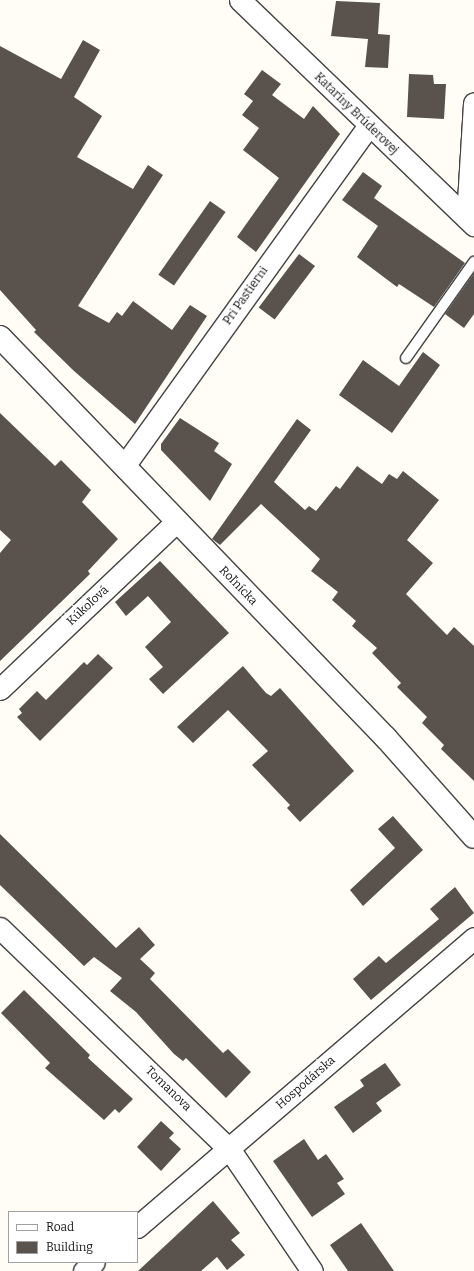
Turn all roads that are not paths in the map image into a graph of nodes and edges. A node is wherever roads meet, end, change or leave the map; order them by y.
1 (240, 0) edge
2 (474, 103) edge
3 (368, 127) junction
4 (470, 222) edge
5 (474, 262) edge
6 (0, 337) edge
7 (406, 358) dead end
8 (124, 466) junction
9 (176, 522) junction
10 (0, 689) edge
11 (474, 837) edge
12 (0, 928) edge
13 (474, 938) edge
14 (230, 1150) junction
15 (138, 1226) edge
16 (93, 1263) edge
17 (84, 1271) edge
18 (312, 1271) edge

1 - 3 street, Kataríny Brúderovej
2 - 4 street
3 - 4 street, Kataríny Brúderovej
3 - 8 street, Pri Pastierni
5 - 7 lane
6 - 8 street, Roľnícka
8 - 9 street, Roľnícka
9 - 10 street, Kúkoľová
9 - 11 street, Roľnícka
12 - 14 street, Tomanova
13 - 14 street, Hospodárska
14 - 15 street, Hospodárska
14 - 18 street, Tomanova
16 - 17 street

